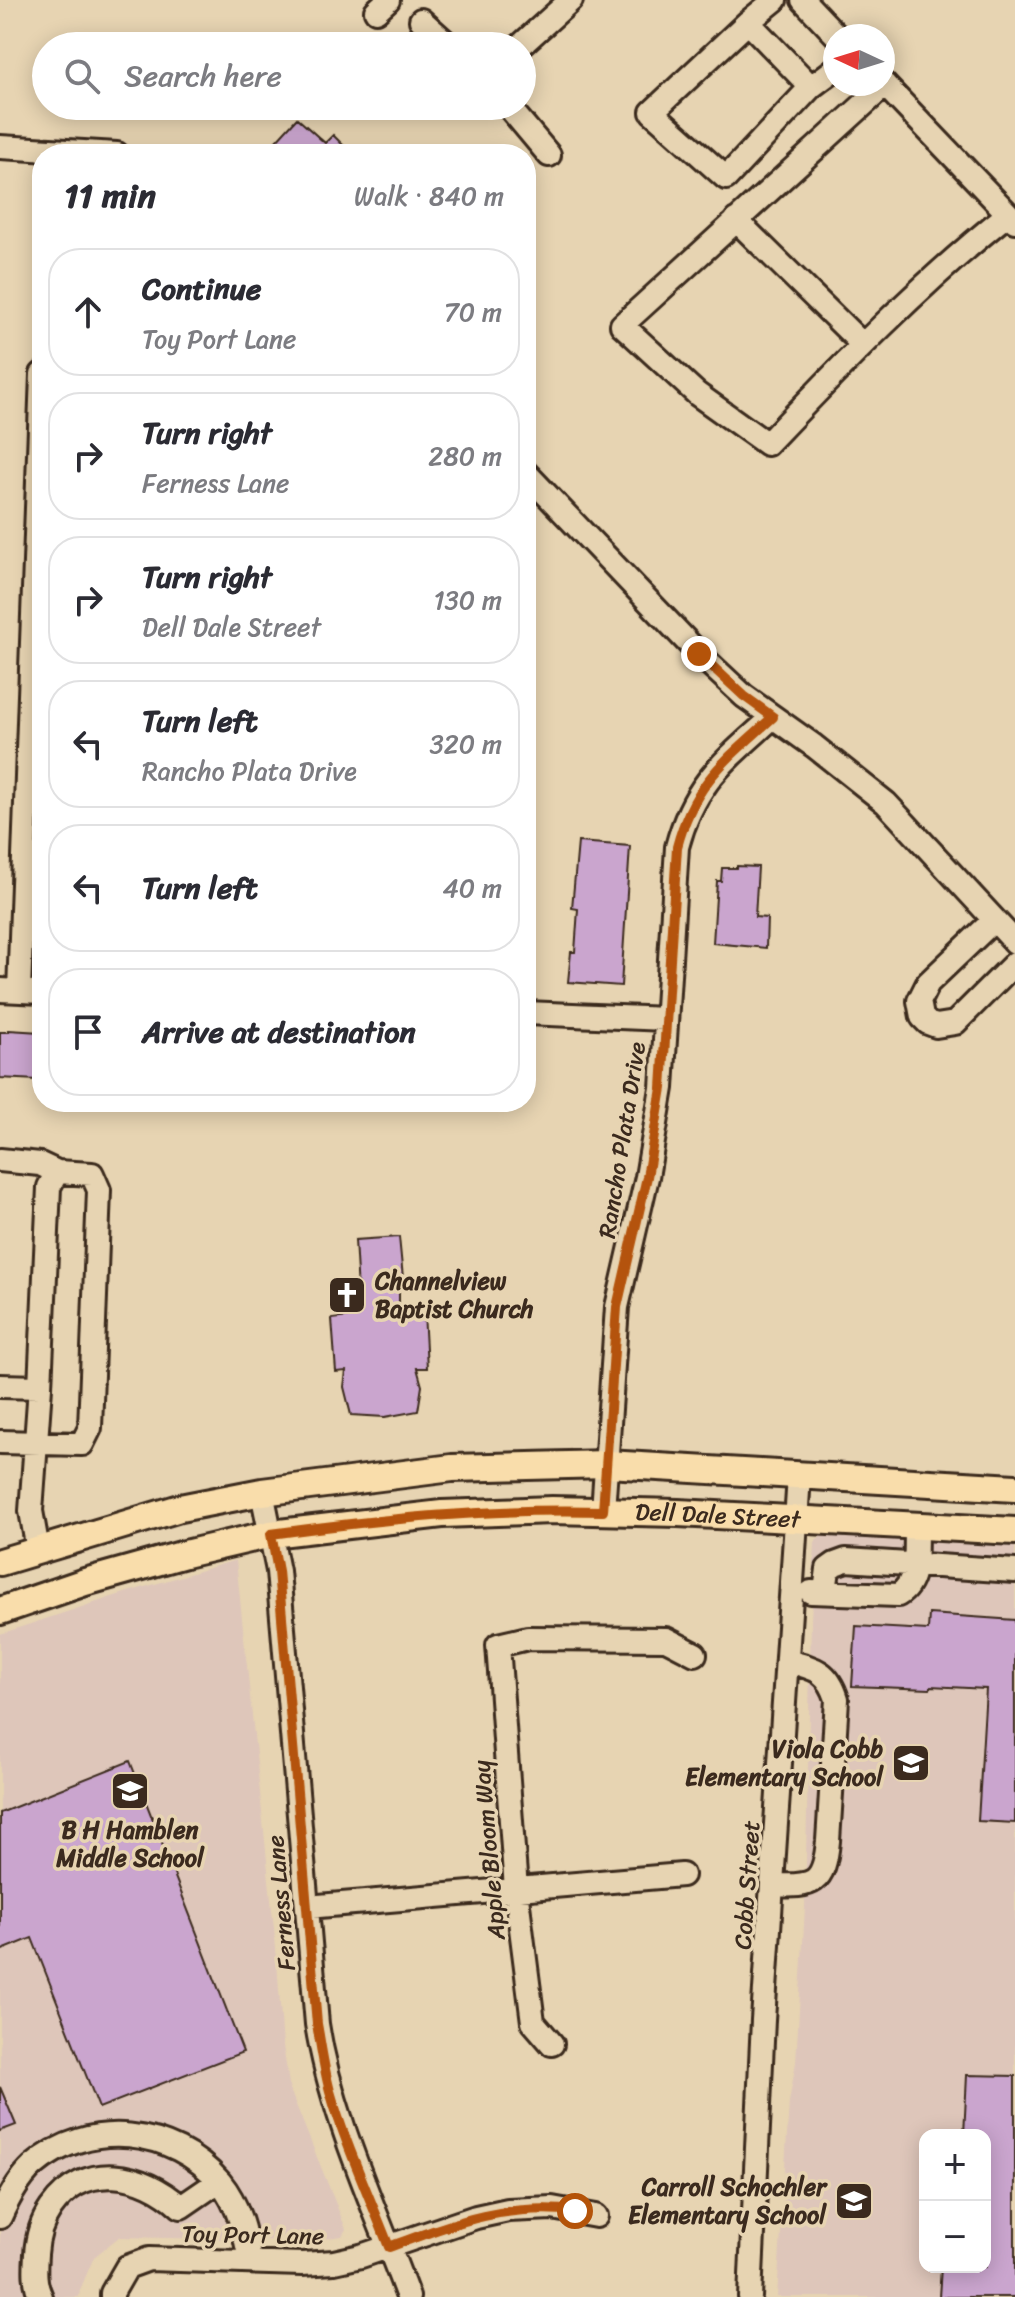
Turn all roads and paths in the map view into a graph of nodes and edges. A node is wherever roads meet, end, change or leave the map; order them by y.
1 (571, 0) edge
2 (775, 0) edge
3 (803, 0) edge
4 (421, 20) dead end
5 (748, 22) junction
6 (826, 24) edge
7 (434, 32) edge
8 (536, 32) edge
9 (823, 78) edge
10 (811, 87) junction
11 (895, 95) edge
12 (871, 96) edge
13 (520, 120) edge
14 (0, 147) edge
15 (32, 150) edge
16 (549, 155) dead end
17 (1012, 217) edge
18 (736, 220) junction
19 (862, 344) junction
20 (536, 483) edge
21 (32, 561) edge
22 (773, 717) junction
23 (994, 920) junction
24 (1015, 942) edge
25 (1015, 963) edge
26 (9, 990) edge
27 (32, 991) edge
28 (536, 1013) edge
29 (666, 1019) junction
30 (0, 1160) edge
31 (57, 1172) junction
32 (0, 1386) edge
33 (40, 1387) junction
34 (0, 1442) edge
35 (37, 1442) junction
36 (607, 1464) junction
37 (799, 1476) junction
38 (1015, 1488) edge
39 (262, 1492) junction
40 (603, 1511) junction
41 (796, 1520) junction
42 (916, 1526) junction
43 (1015, 1531) edge
44 (271, 1534) junction
45 (38, 1550) junction
46 (0, 1562) edge
47 (913, 1565) junction
48 (1015, 1571) edge
49 (825, 1592) junction
50 (791, 1593) junction
51 (0, 1611) edge
52 (695, 1654) dead end
53 (787, 1661) junction
54 (682, 1875) dead end
55 (773, 1885) junction
56 (516, 1889) junction
57 (307, 1907) junction
58 (552, 2044) dead end
59 (219, 2181) junction
60 (596, 2216) dead end
61 (0, 2217) edge
62 (389, 2247) junction
63 (250, 2261) junction
64 (41, 2297) edge
65 (112, 2297) edge
66 (408, 2297) edge
67 (750, 2297) edge

1 - 8 street
2 - 5 street
3 - 6 street
4 - 7 street
5 - 10 street
5 - 10 street
9 - 10 street
11 - 17 street
12 - 18 street
13 - 16 street
14 - 15 street
17 - 19 street
18 - 19 street
18 - 19 street
20 - 22 street
21 - 26 street
22 - 23 street
22 - 29 street, Rancho Plata Drive
23 - 24 street
23 - 25 street
26 - 27 street
28 - 29 street
29 - 36 street, Rancho Plata Drive
30 - 31 street
31 - 33 street
31 - 35 street
32 - 33 street
33 - 35 street
34 - 35 street
35 - 45 street
36 - 37 main road, Dell Dale Street
36 - 39 main road, Dell Dale Street
36 - 40 street, Rancho Plata Drive
37 - 38 main road, Dell Dale Street
37 - 41 street, Cobb Street
39 - 44 street, Ferness Lane
39 - 45 main road, Dell Dale Street
40 - 41 main road, Dell Dale Street
40 - 44 main road, Dell Dale Street
41 - 42 main road, Dell Dale Street
41 - 50 street, Cobb Street
42 - 43 main road, Dell Dale Street
42 - 47 street
44 - 51 main road, Dell Dale Street
44 - 57 street, Ferness Lane
45 - 46 main road, Dell Dale Street
47 - 48 street
47 - 49 street
47 - 49 street
49 - 50 street
50 - 53 street, Cobb Street
52 - 56 street, Apple Bloom Way
53 - 55 street, Cobb Street
53 - 55 street
54 - 56 street
55 - 67 street, Cobb Street
56 - 57 street
56 - 58 street, Apple Bloom Way
57 - 62 street, Ferness Lane
59 - 61 street
59 - 63 street
59 - 64 street
60 - 62 street, Toy Port Lane
62 - 63 street, Toy Port Lane
62 - 66 street, Ferness Lane
63 - 65 street, Toy Port Lane

